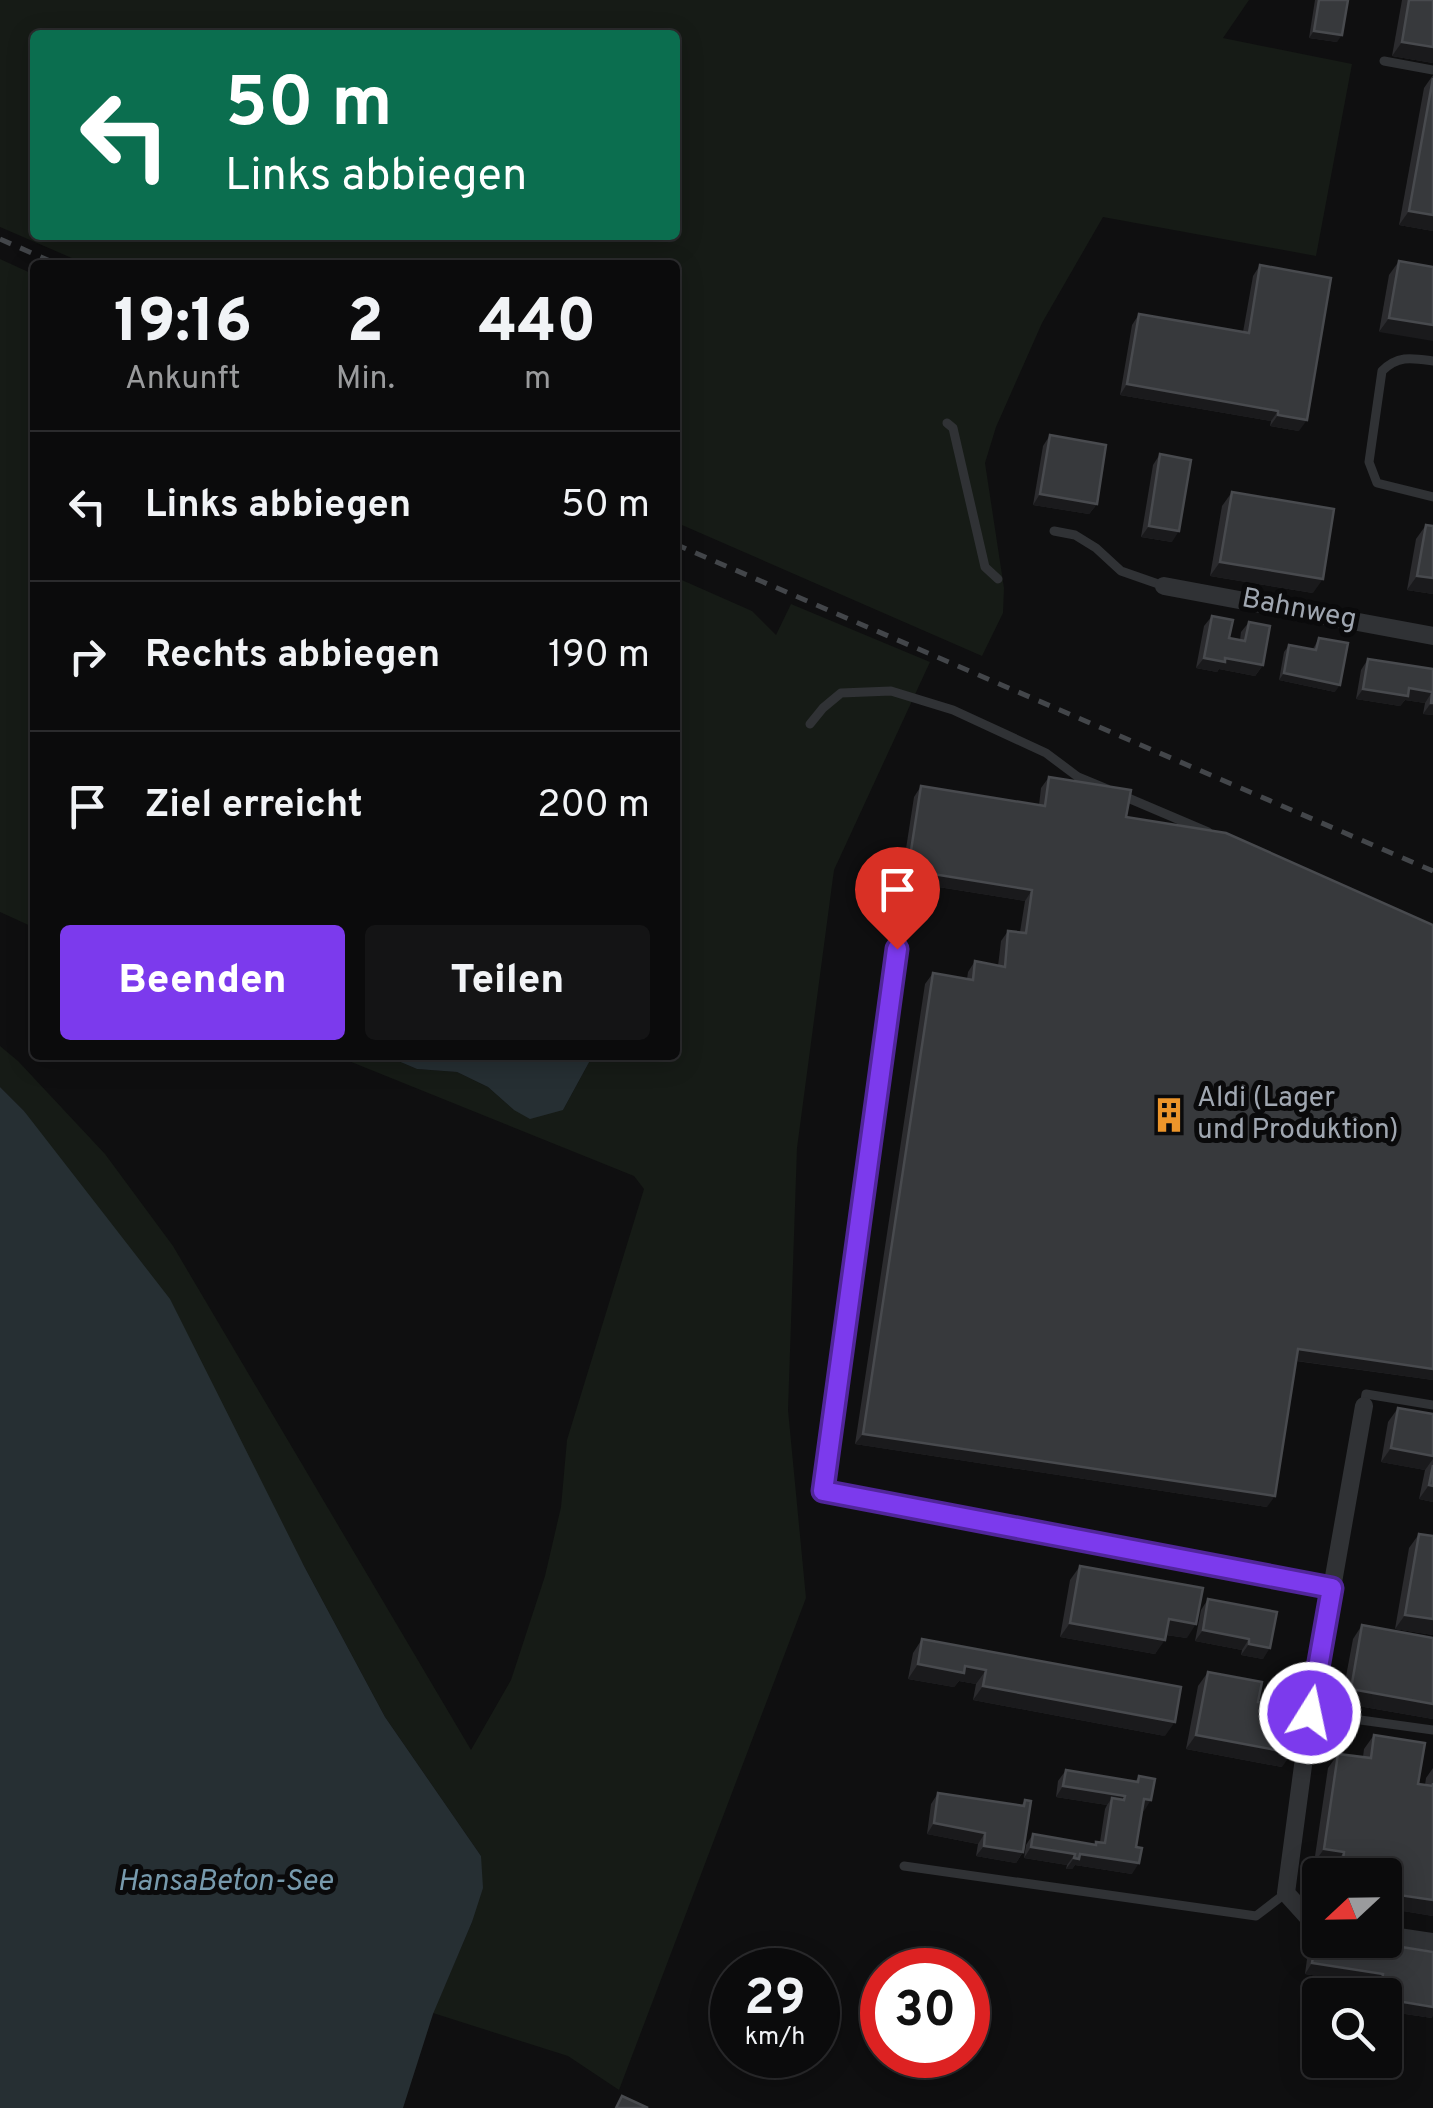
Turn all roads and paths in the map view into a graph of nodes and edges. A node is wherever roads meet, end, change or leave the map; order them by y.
1 (1384, 61) dead end
2 (1433, 70) edge
3 (1433, 361) edge
4 (946, 423) dead end
5 (1433, 497) edge
6 (1054, 530) dead end
7 (998, 579) dead end
8 (1164, 586) joint
9 (1433, 636) edge
10 (810, 724) dead end
11 (1220, 838) edge
12 (897, 949) dead end
13 (1433, 1405) edge
14 (1364, 1406) joint
15 (1332, 1588) junction
16 (1310, 1713) junction
17 (1433, 1730) edge
18 (904, 1866) dead end
19 (1286, 1893) junction
20 (1302, 1911) edge
21 (1402, 1937) edge
22 (1433, 1942) edge

1 - 2 lane
3 - 5 lane
4 - 7 lane
6 - 8 lane
8 - 9 street, Bahnweg
10 - 11 lane
12 - 15 lane
13 - 14 lane
14 - 15 street
15 - 16 street
16 - 17 lane
16 - 19 street
18 - 19 lane
19 - 20 street
21 - 22 street

